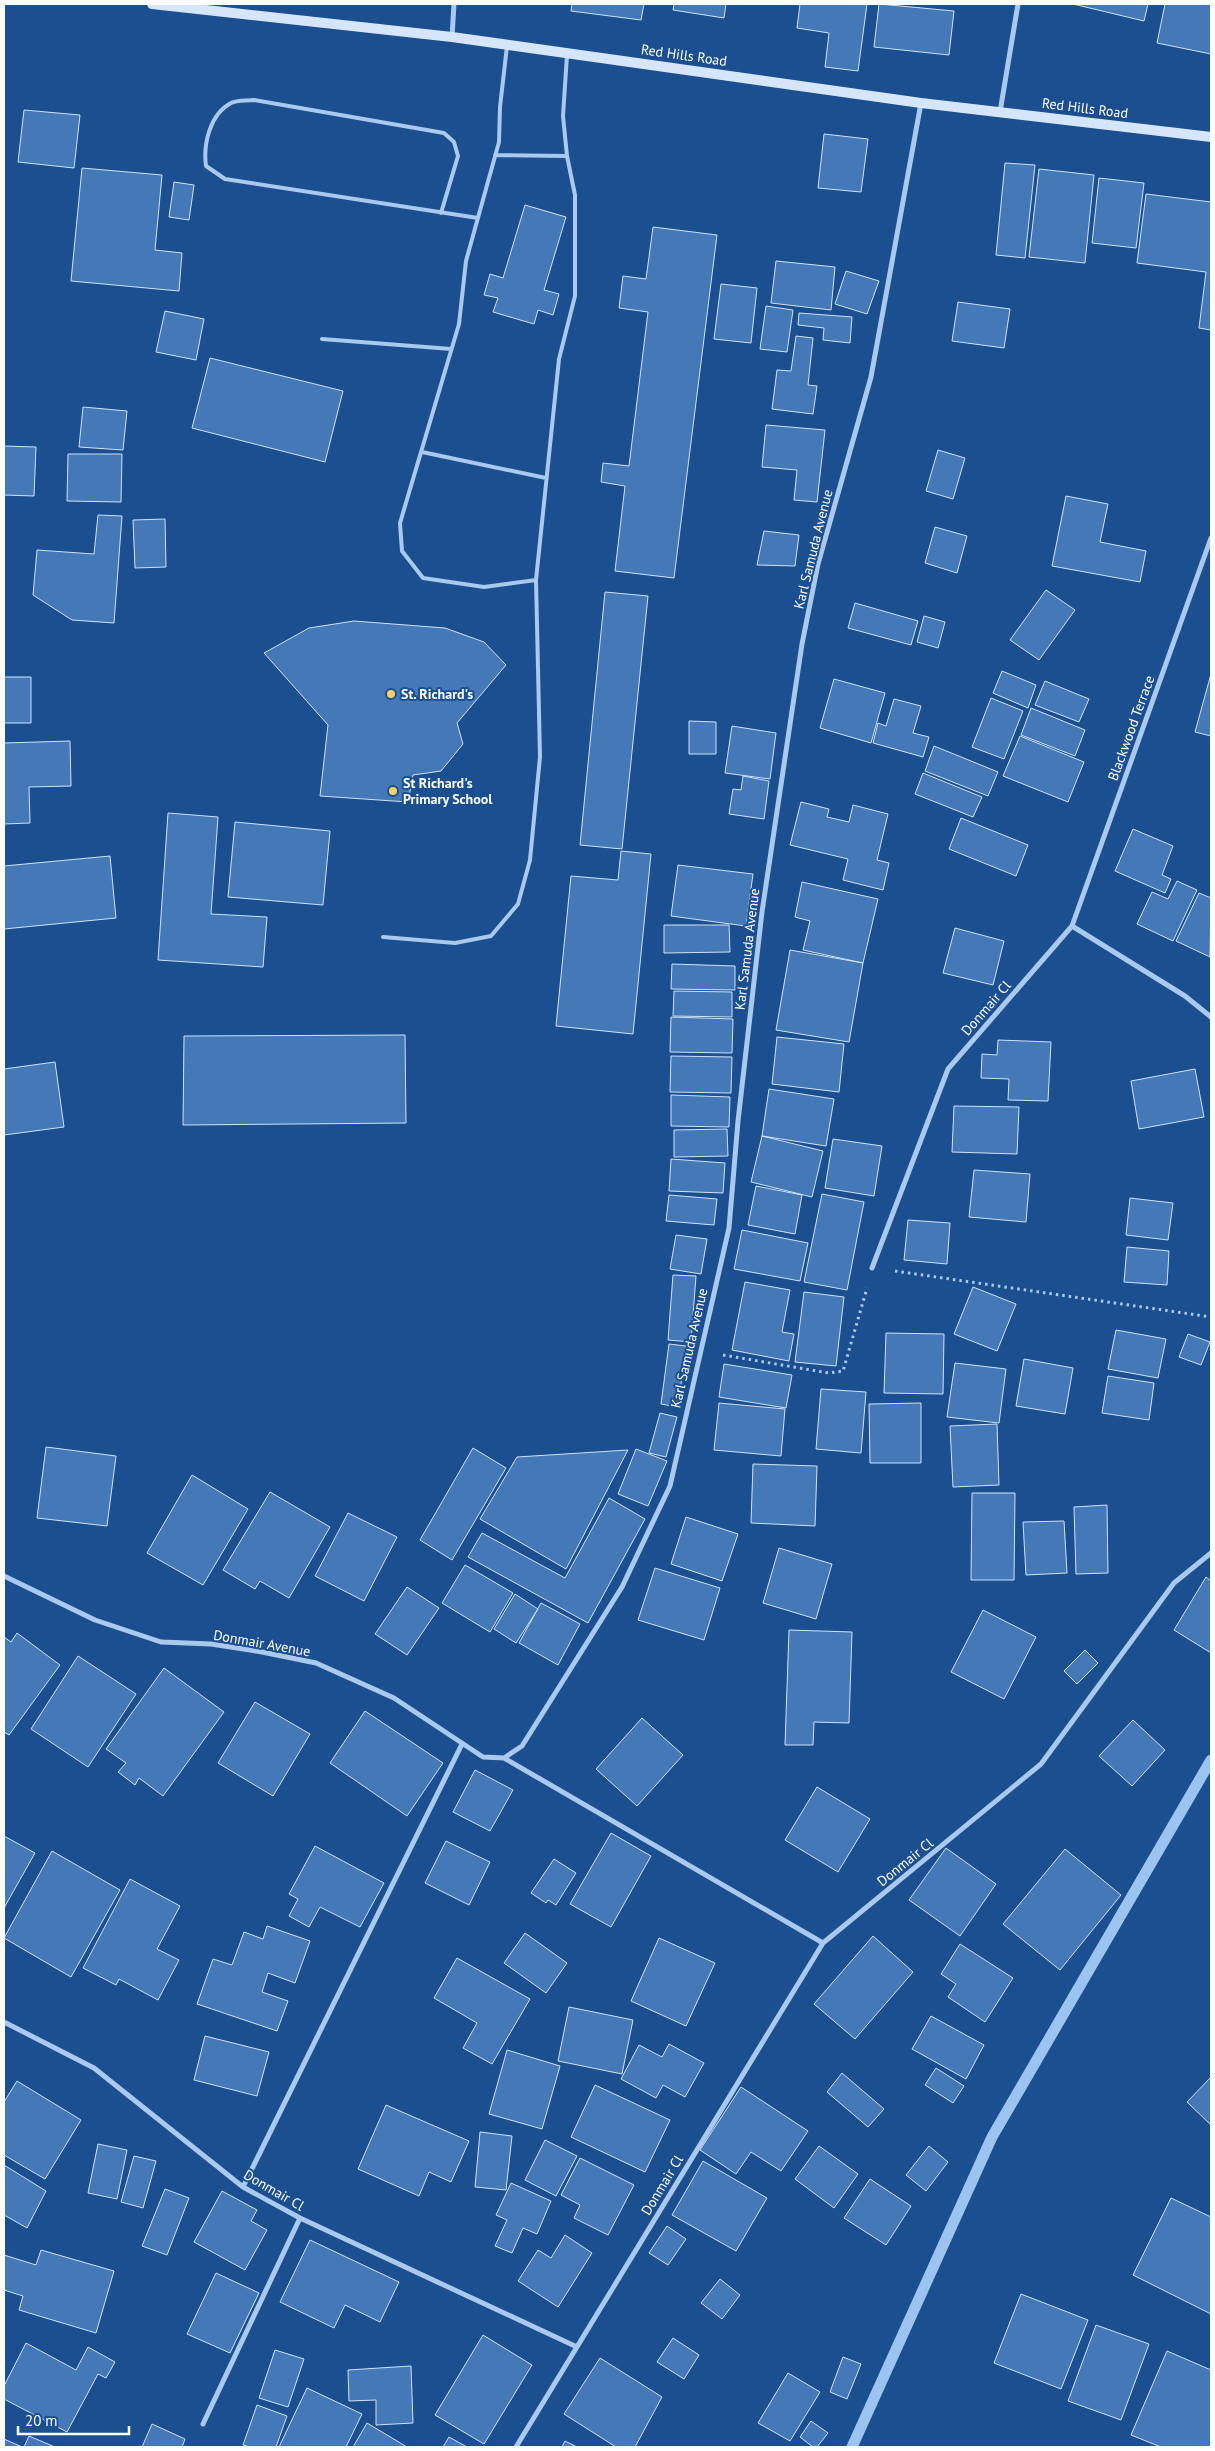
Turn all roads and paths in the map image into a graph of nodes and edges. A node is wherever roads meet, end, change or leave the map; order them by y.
1 (152, 4) edge
2 (454, 4) edge
3 (1018, 4) edge
4 (452, 37) junction
5 (507, 46) junction
6 (567, 53) junction
7 (921, 103) junction
8 (1000, 112) junction
9 (1211, 137) edge
10 (495, 155) junction
11 (567, 156) junction
12 (442, 213) junction
13 (478, 218) junction
14 (322, 339) dead end
15 (451, 349) junction
16 (422, 452) junction
17 (546, 478) junction
18 (1211, 538) edge
19 (536, 580) junction
20 (1072, 926) junction
21 (383, 938) dead end
22 (1211, 1017) edge
23 (872, 1268) junction
24 (1211, 1317) edge
25 (699, 1351) junction
26 (1211, 1553) edge
27 (4, 1576) edge
28 (462, 1744) junction
29 (504, 1758) junction
30 (823, 1943) junction
31 (4, 2022) edge
32 (242, 2187) junction
33 (300, 2218) junction
34 (577, 2347) junction
35 (203, 2424) dead end
36 (516, 2447) edge

1 - 4 main road, Red Hills Road
2 - 4 street
3 - 8 street
4 - 5 main road, Red Hills Road
5 - 6 main road, Red Hills Road
5 - 10 lane
6 - 7 main road, Red Hills Road
6 - 11 lane
7 - 8 main road, Red Hills Road
7 - 25 street, Karl Samuda Avenue
8 - 9 main road, Red Hills Road
10 - 11 lane
10 - 13 lane
11 - 17 lane
12 - 12 lane
12 - 13 lane
13 - 15 lane
14 - 15 lane
15 - 16 lane
16 - 17 lane
16 - 19 lane
17 - 19 lane
18 - 20 street, Blackwood Terrace
19 - 21 lane
20 - 22 street
20 - 23 street, Donmair Cl
23 - 24 path
23 - 25 path
25 - 29 street, Karl Samuda Avenue
26 - 30 street, Donmair Cl
27 - 28 street, Donmair Avenue
28 - 29 street, Donmair Avenue
28 - 32 street
29 - 30 street
30 - 34 street, Donmair Cl
31 - 32 street, Donmair Cl
32 - 33 street, Donmair Cl
33 - 34 street, Donmair Cl
33 - 35 street
34 - 36 street

